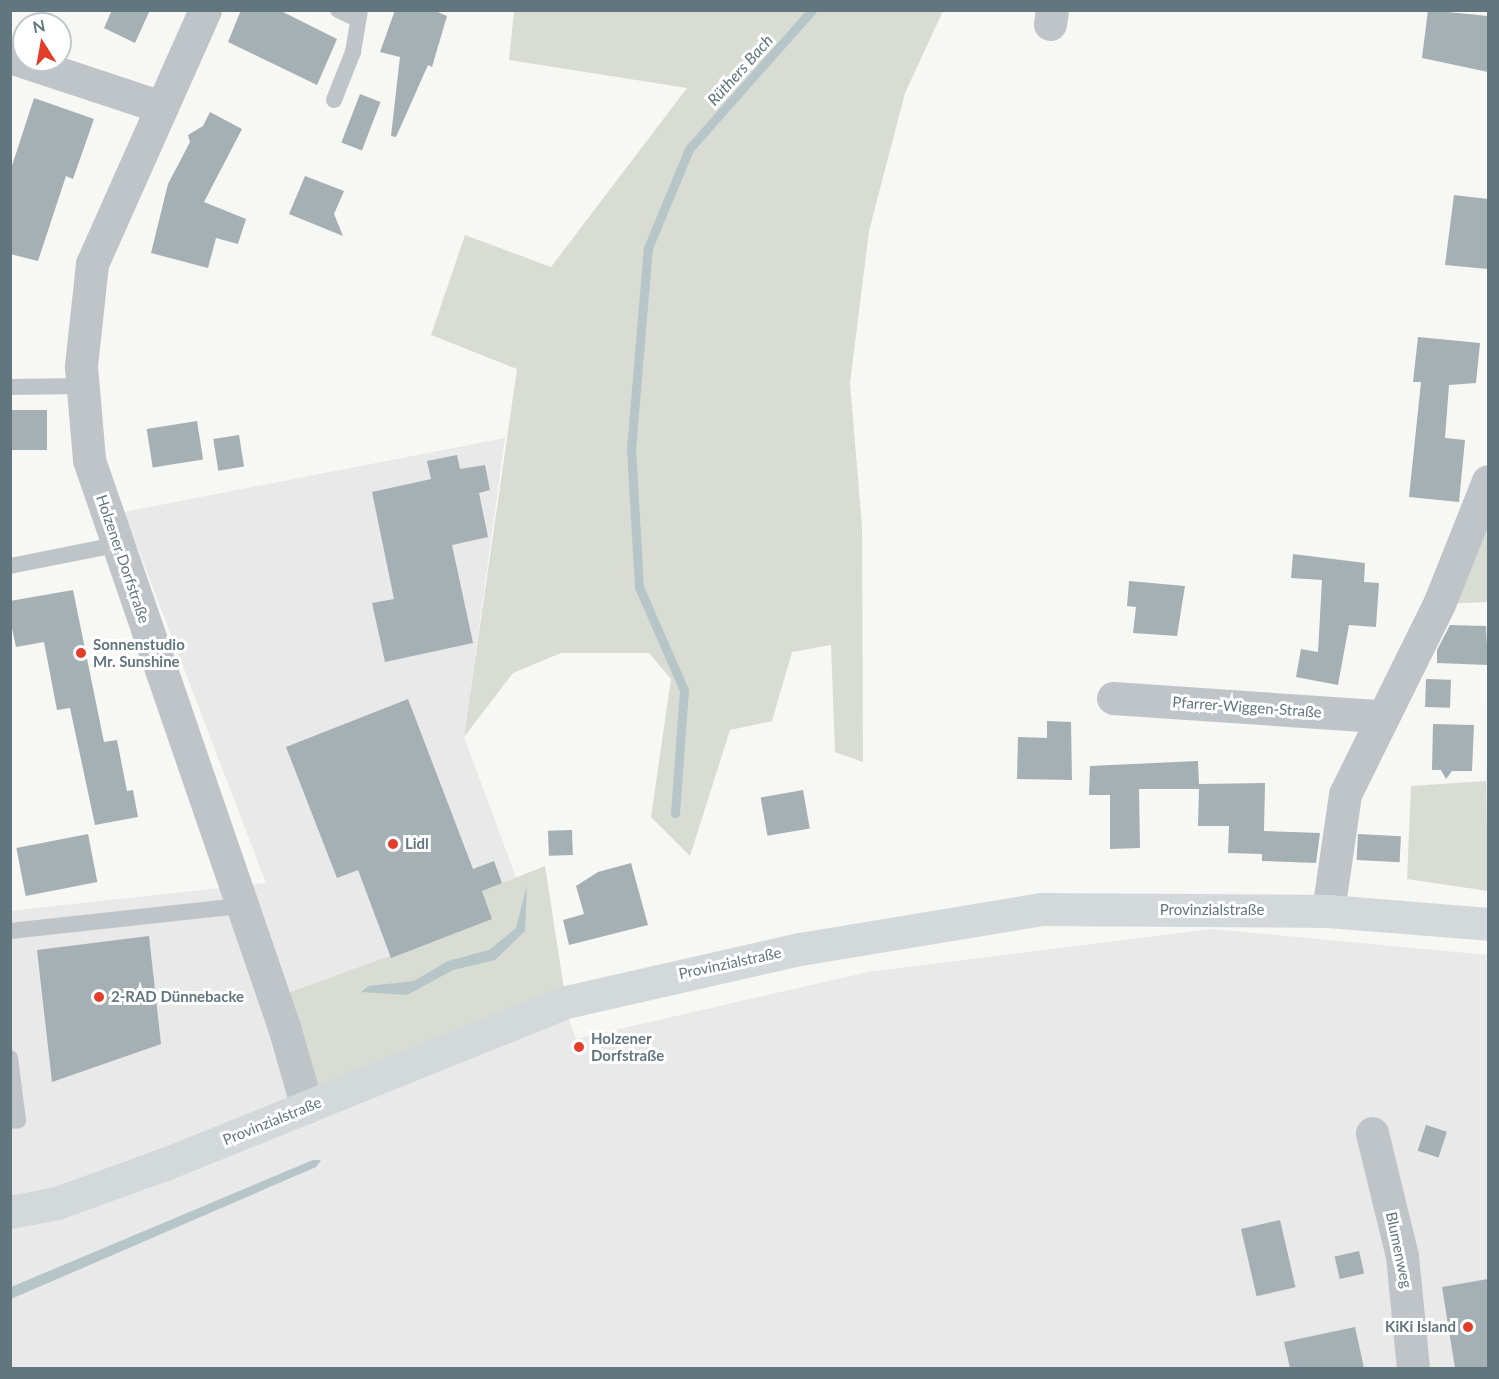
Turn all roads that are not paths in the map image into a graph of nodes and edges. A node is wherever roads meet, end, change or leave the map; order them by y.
1 (205, 10) edge
2 (338, 10) edge
3 (358, 15) edge
4 (10, 57) edge
5 (334, 100) dead end
6 (160, 107) junction
7 (83, 386) junction
8 (10, 387) edge
9 (1488, 481) edge
10 (120, 544) junction
11 (10, 566) edge
12 (1113, 698) dead end
13 (1380, 716) junction
14 (240, 906) junction
15 (1328, 911) junction
16 (1488, 924) edge
17 (10, 931) edge
18 (10, 1058) edge
19 (307, 1107) junction
20 (10, 1121) edge
21 (1372, 1133) dead end
22 (10, 1212) edge
23 (1413, 1368) edge

1 - 6 street, Holzener Dorfstraße
2 - 3 lane
3 - 5 lane
4 - 6 street
6 - 7 street, Holzener Dorfstraße
7 - 8 lane
7 - 10 street, Holzener Dorfstraße
9 - 13 street
10 - 11 lane
10 - 14 street, Holzener Dorfstraße
12 - 13 street, Pfarrer-Wiggen-Straße
13 - 15 street
14 - 17 lane
14 - 19 street, Holzener Dorfstraße
15 - 16 main road, Provinzialstraße
15 - 19 main road, Provinzialstraße
18 - 20 lane
19 - 22 main road, Provinzialstraße
21 - 23 street, Blumenweg

